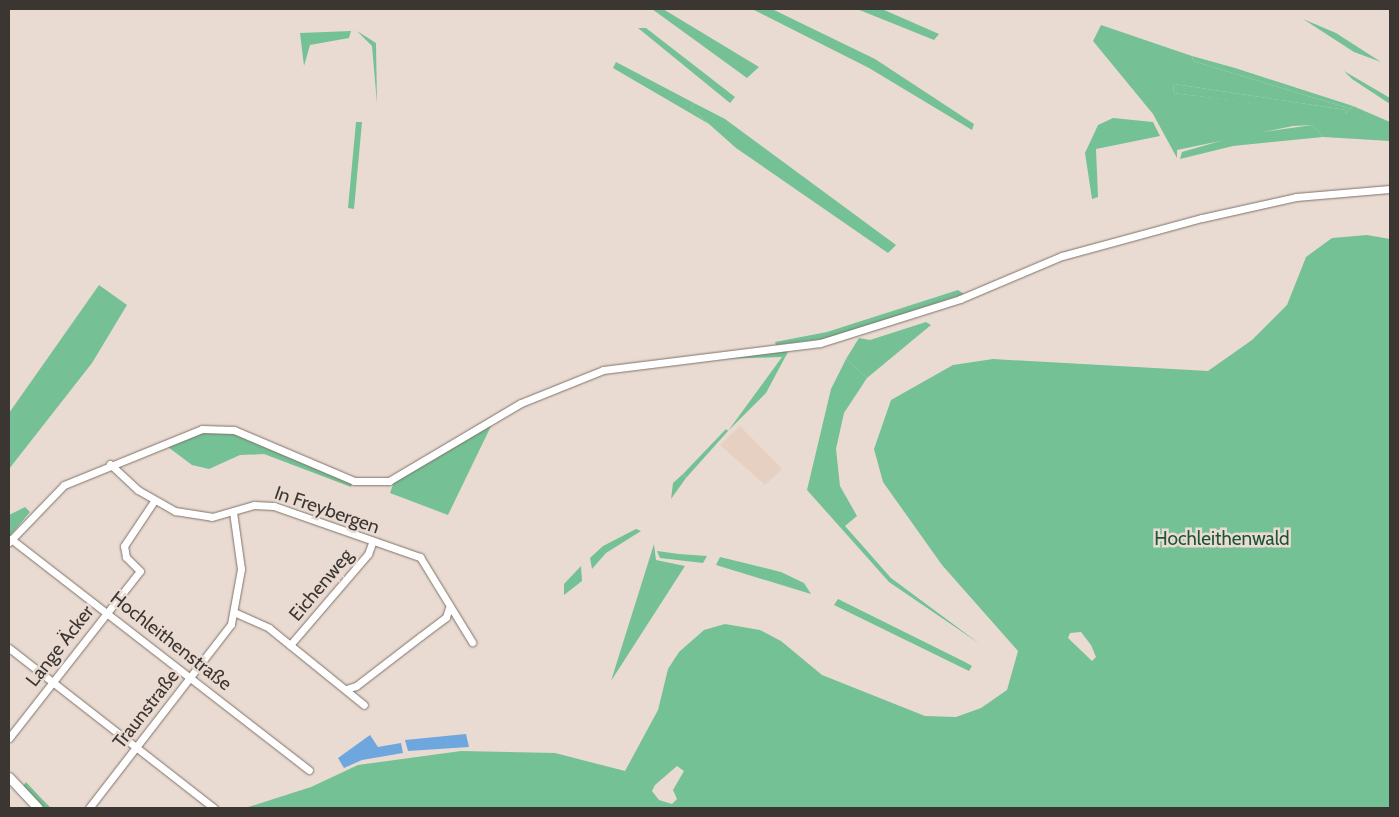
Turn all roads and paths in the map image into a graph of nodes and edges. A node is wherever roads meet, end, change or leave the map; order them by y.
1 (1390, 189) edge
2 (110, 464) junction
3 (154, 501) junction
4 (233, 512) junction
5 (10, 540) edge
6 (372, 543) junction
7 (449, 608) junction
8 (107, 613) junction
9 (236, 614) junction
10 (472, 642) dead end
11 (290, 645) junction
12 (9, 648) edge
13 (192, 678) junction
14 (53, 682) junction
15 (346, 689) junction
16 (364, 705) dead end
17 (9, 738) edge
18 (137, 747) junction
19 (309, 770) dead end
20 (9, 777) edge
21 (38, 808) edge
22 (90, 808) edge
23 (214, 808) edge

1 - 2 street
2 - 3 street, In Freybergen
2 - 5 street
3 - 4 street, In Freybergen
3 - 8 street, Lange Äcker
4 - 6 street, In Freybergen
4 - 9 street, Traunstraße
5 - 8 street, Hochleithenstraße
6 - 7 street, In Freybergen
6 - 11 street, Eichenweg
7 - 10 street, In Freybergen
7 - 15 street
8 - 13 street, Hochleithenstraße
8 - 14 street, Lange Äcker
9 - 11 street, Eichenweg
9 - 13 street, Traunstraße
11 - 15 street, Eichenweg
12 - 14 street
13 - 18 street, Traunstraße
13 - 19 street, Hochleithenstraße
14 - 17 street, Lange Äcker
14 - 18 street
15 - 16 street, Eichenweg
18 - 22 street, Traunstraße
18 - 23 street
20 - 21 street

